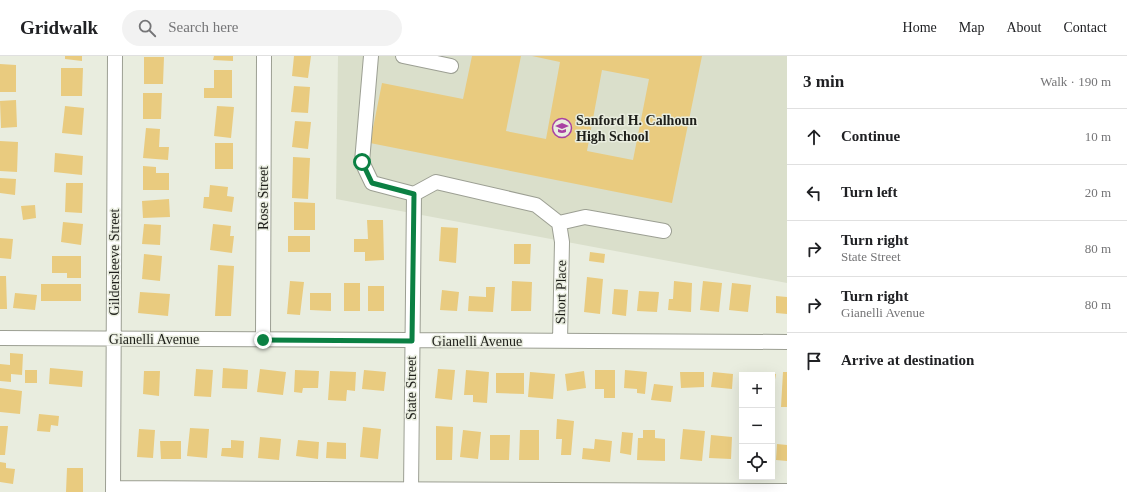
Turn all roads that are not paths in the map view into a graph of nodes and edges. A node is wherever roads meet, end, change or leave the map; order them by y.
1 (115, 56) edge
2 (264, 56) edge
3 (371, 56) edge
4 (403, 56) edge
5 (451, 66) dead end
6 (414, 194) junction
7 (559, 223) junction
8 (664, 231) dead end
9 (0, 338) edge
10 (114, 339) junction
11 (263, 340) junction
12 (412, 341) junction
13 (560, 341) junction
14 (787, 342) edge
15 (113, 490) edge
16 (411, 491) edge
17 (787, 492) edge

1 - 10 street, Gildersleeve Street
2 - 11 street, Rose Street
3 - 6 street
4 - 5 street
6 - 7 street
6 - 12 street, State Street
7 - 8 street
7 - 13 street, Short Place
9 - 10 street, Gianelli Avenue
10 - 11 street, Gianelli Avenue
10 - 15 street, Gildersleeve Street
11 - 12 street, Gianelli Avenue
12 - 13 street, Gianelli Avenue
12 - 16 street, State Street
13 - 14 street, Gianelli Avenue
15 - 16 street
16 - 17 street

